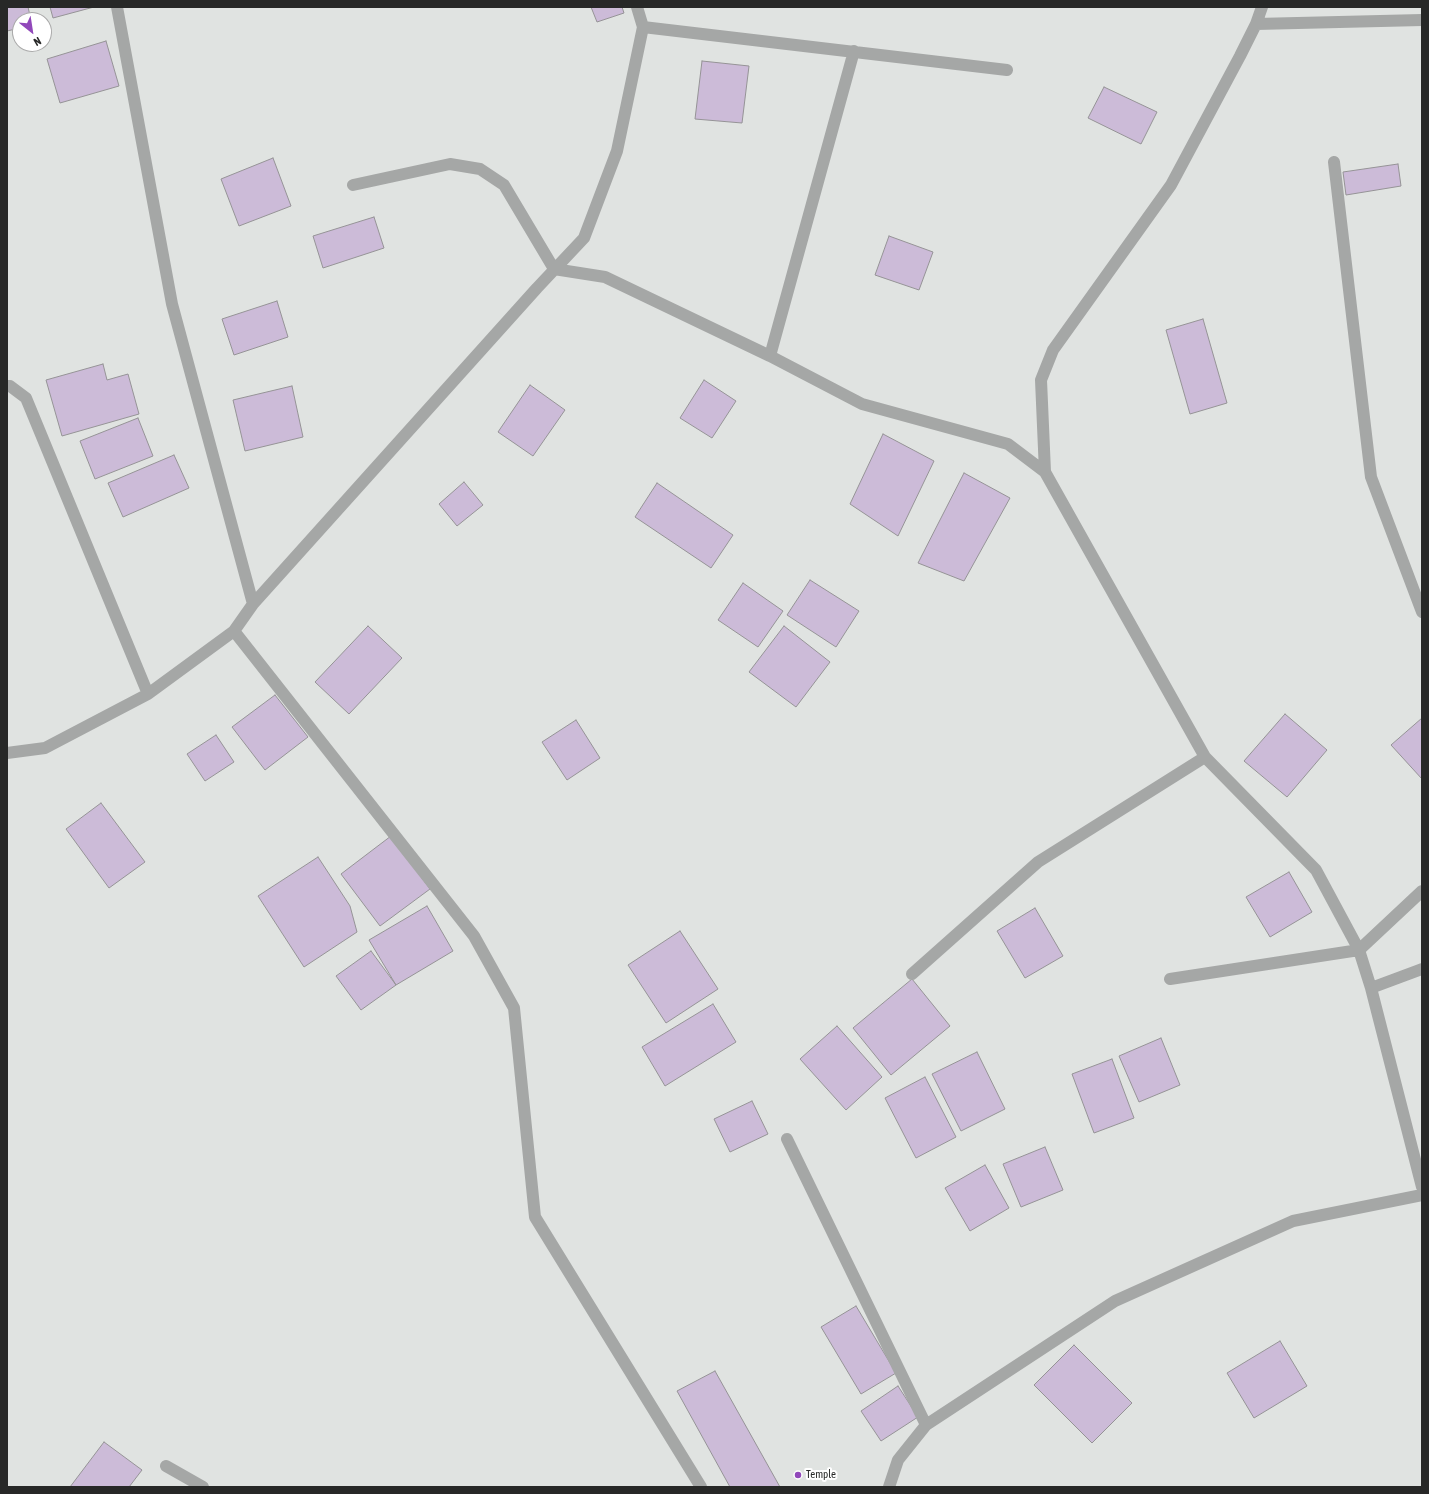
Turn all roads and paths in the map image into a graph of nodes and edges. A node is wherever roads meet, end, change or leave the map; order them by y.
1 (117, 7) edge
2 (637, 7) edge
3 (1262, 7) edge
4 (1422, 20) edge
5 (1256, 24) junction
6 (643, 26) junction
7 (854, 51) junction
8 (1008, 70) dead end
9 (1334, 162) dead end
10 (354, 185) dead end
11 (554, 269) junction
12 (770, 356) junction
13 (7, 386) edge
14 (1045, 472) junction
15 (253, 604) junction
16 (1422, 612) edge
17 (234, 631) junction
18 (148, 694) junction
19 (7, 753) edge
20 (1205, 757) junction
21 (1422, 891) edge
22 (1359, 950) junction
23 (1422, 969) edge
24 (912, 974) dead end
25 (1170, 978) dead end
26 (1371, 988) junction
27 (787, 1140) dead end
28 (1422, 1187) edge
29 (1422, 1195) edge
30 (926, 1425) junction
31 (166, 1466) dead end
32 (203, 1487) edge
33 (701, 1487) edge
34 (889, 1487) edge

1 - 15 street
2 - 6 street
3 - 5 street
4 - 5 street
5 - 14 street
6 - 7 street
6 - 11 street
7 - 8 street
7 - 12 street
9 - 16 street
10 - 11 street
11 - 12 street
11 - 15 street
12 - 14 street
13 - 18 street
14 - 20 street
15 - 17 street
17 - 18 street
17 - 33 street
18 - 19 street
20 - 22 street
20 - 24 street
21 - 22 street
22 - 25 street
22 - 26 street
23 - 26 street
26 - 28 street
27 - 30 street
29 - 30 street
30 - 34 street
31 - 32 street

